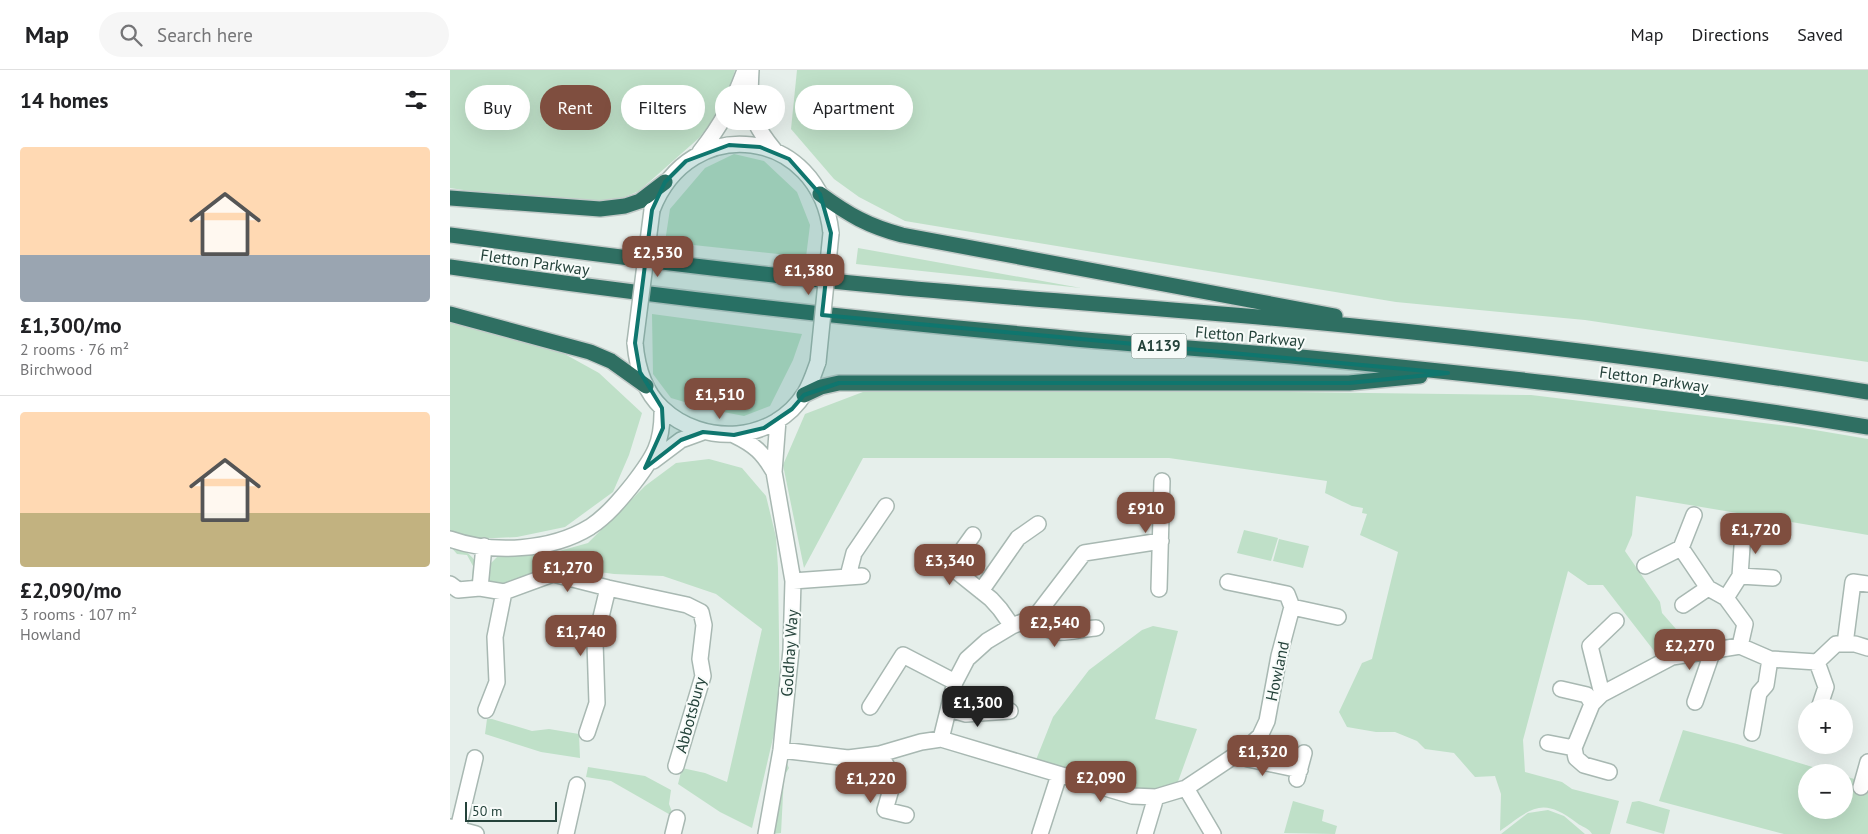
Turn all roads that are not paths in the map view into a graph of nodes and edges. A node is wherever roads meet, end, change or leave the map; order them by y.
1 (746, 70) edge
2 (751, 70) edge
3 (775, 152) junction
4 (699, 153) junction
5 (665, 182) junction
6 (820, 194) junction
7 (450, 198) edge
8 (450, 236) edge
9 (450, 267) edge
10 (450, 314) edge
11 (1451, 337) junction
12 (1448, 373) junction
13 (646, 386) junction
14 (1868, 392) edge
15 (804, 395) junction
16 (662, 408) junction
17 (778, 420) junction
18 (1868, 427) edge
19 (703, 432) junction
20 (734, 435) junction
21 (645, 468) junction
22 (774, 472) junction
23 (1162, 481) dead end
24 (886, 506) dead end
25 (1694, 515) dead end
26 (1038, 524) dead end
27 (1743, 532) dead end
28 (973, 535) dead end
29 (450, 539) edge
30 (1161, 541) junction
31 (484, 546) junction
32 (1681, 548) junction
33 (1645, 566) dead end
34 (1740, 576) junction
35 (1773, 578) dead end
36 (1859, 578) edge
37 (793, 580) junction
38 (1228, 582) dead end
39 (450, 584) edge
40 (480, 588) junction
41 (608, 588) junction
42 (1708, 588) junction
43 (1159, 589) dead end
44 (981, 591) junction
45 (504, 592) junction
46 (1726, 598) junction
47 (1683, 605) dead end
48 (1292, 607) junction
49 (1035, 617) junction
50 (1338, 617) dead end
51 (1616, 621) dead end
52 (1012, 626) junction
53 (1096, 628) dead end
54 (1845, 644) junction
55 (1740, 646) junction
56 (1868, 648) edge
57 (1713, 650) junction
58 (1770, 659) junction
59 (1817, 662) junction
60 (955, 682) junction
61 (1561, 689) dead end
62 (1597, 699) junction
63 (1822, 699) edge
64 (1696, 702) dead end
65 (870, 707) dead end
66 (949, 709) junction
67 (486, 710) dead end
68 (1010, 711) dead end
69 (587, 733) dead end
70 (1752, 733) dead end
71 (941, 739) junction
72 (1548, 743) dead end
73 (1574, 748) junction
74 (781, 750) junction
75 (1239, 753) junction
76 (1304, 753) dead end
77 (880, 754) junction
78 (475, 758) dead end
79 (1868, 762) edge
80 (676, 766) dead end
81 (1609, 772) dead end
82 (1059, 775) junction
83 (577, 784) dead end
84 (1861, 786) dead end
85 (1186, 788) junction
86 (1156, 797) junction
87 (906, 816) dead end
88 (677, 818) dead end
89 (454, 828) edge
90 (476, 834) edge
91 (566, 834) edge
92 (673, 834) edge
93 (766, 834) edge
94 (1040, 834) edge
95 (1145, 834) edge
96 (1213, 834) edge

1 - 4 street
2 - 3 street
3 - 4 street
3 - 6 street
4 - 5 street
5 - 7 highway
5 - 13 street, bridge
6 - 11 highway
6 - 15 street, bridge
8 - 11 highway, Fletton Parkway / A1139
9 - 12 highway, Fletton Parkway / A1139
10 - 13 highway
11 - 14 highway, Fletton Parkway / A1139
12 - 15 highway
12 - 18 highway, Fletton Parkway / A1139
13 - 16 street
15 - 17 street
16 - 19 street
16 - 21 street
17 - 20 street
17 - 22 street, Goldhay Way
19 - 20 street
19 - 21 street
20 - 22 street, Goldhay Way
21 - 31 street
22 - 37 street, Goldhay Way
23 - 30 street
24 - 37 street
25 - 32 street
26 - 44 street
27 - 34 street
28 - 44 street
29 - 31 street
30 - 43 street
30 - 49 street
31 - 40 street
32 - 33 street
32 - 42 street
34 - 35 street
34 - 46 street
36 - 54 street
37 - 74 street, Goldhay Way
38 - 48 street
39 - 40 street, Abbotsbury
40 - 45 street, Abbotsbury
41 - 45 street, Abbotsbury
41 - 69 street
41 - 80 street, Abbotsbury
42 - 46 street
42 - 47 street
44 - 52 street
45 - 67 street
46 - 55 street
48 - 50 street
48 - 75 street, Howland
49 - 52 street
49 - 53 street
51 - 62 street
52 - 60 street
54 - 56 street
54 - 59 street
55 - 57 street
55 - 58 street
57 - 62 street
57 - 64 street
58 - 59 street
58 - 70 street
59 - 63 street
60 - 65 street
60 - 66 street
61 - 62 street
62 - 73 street
66 - 68 street
66 - 71 street
71 - 77 street, Howland
71 - 82 street, Howland
72 - 73 street
73 - 81 street
74 - 77 street, Howland
74 - 93 street, Goldhay Way
75 - 76 street
75 - 85 street, Howland
77 - 87 street
78 - 89 street
79 - 84 street
82 - 86 street, Howland
82 - 94 street
83 - 91 street
85 - 86 street, Howland
85 - 96 street
86 - 95 street
88 - 92 street
89 - 90 street

